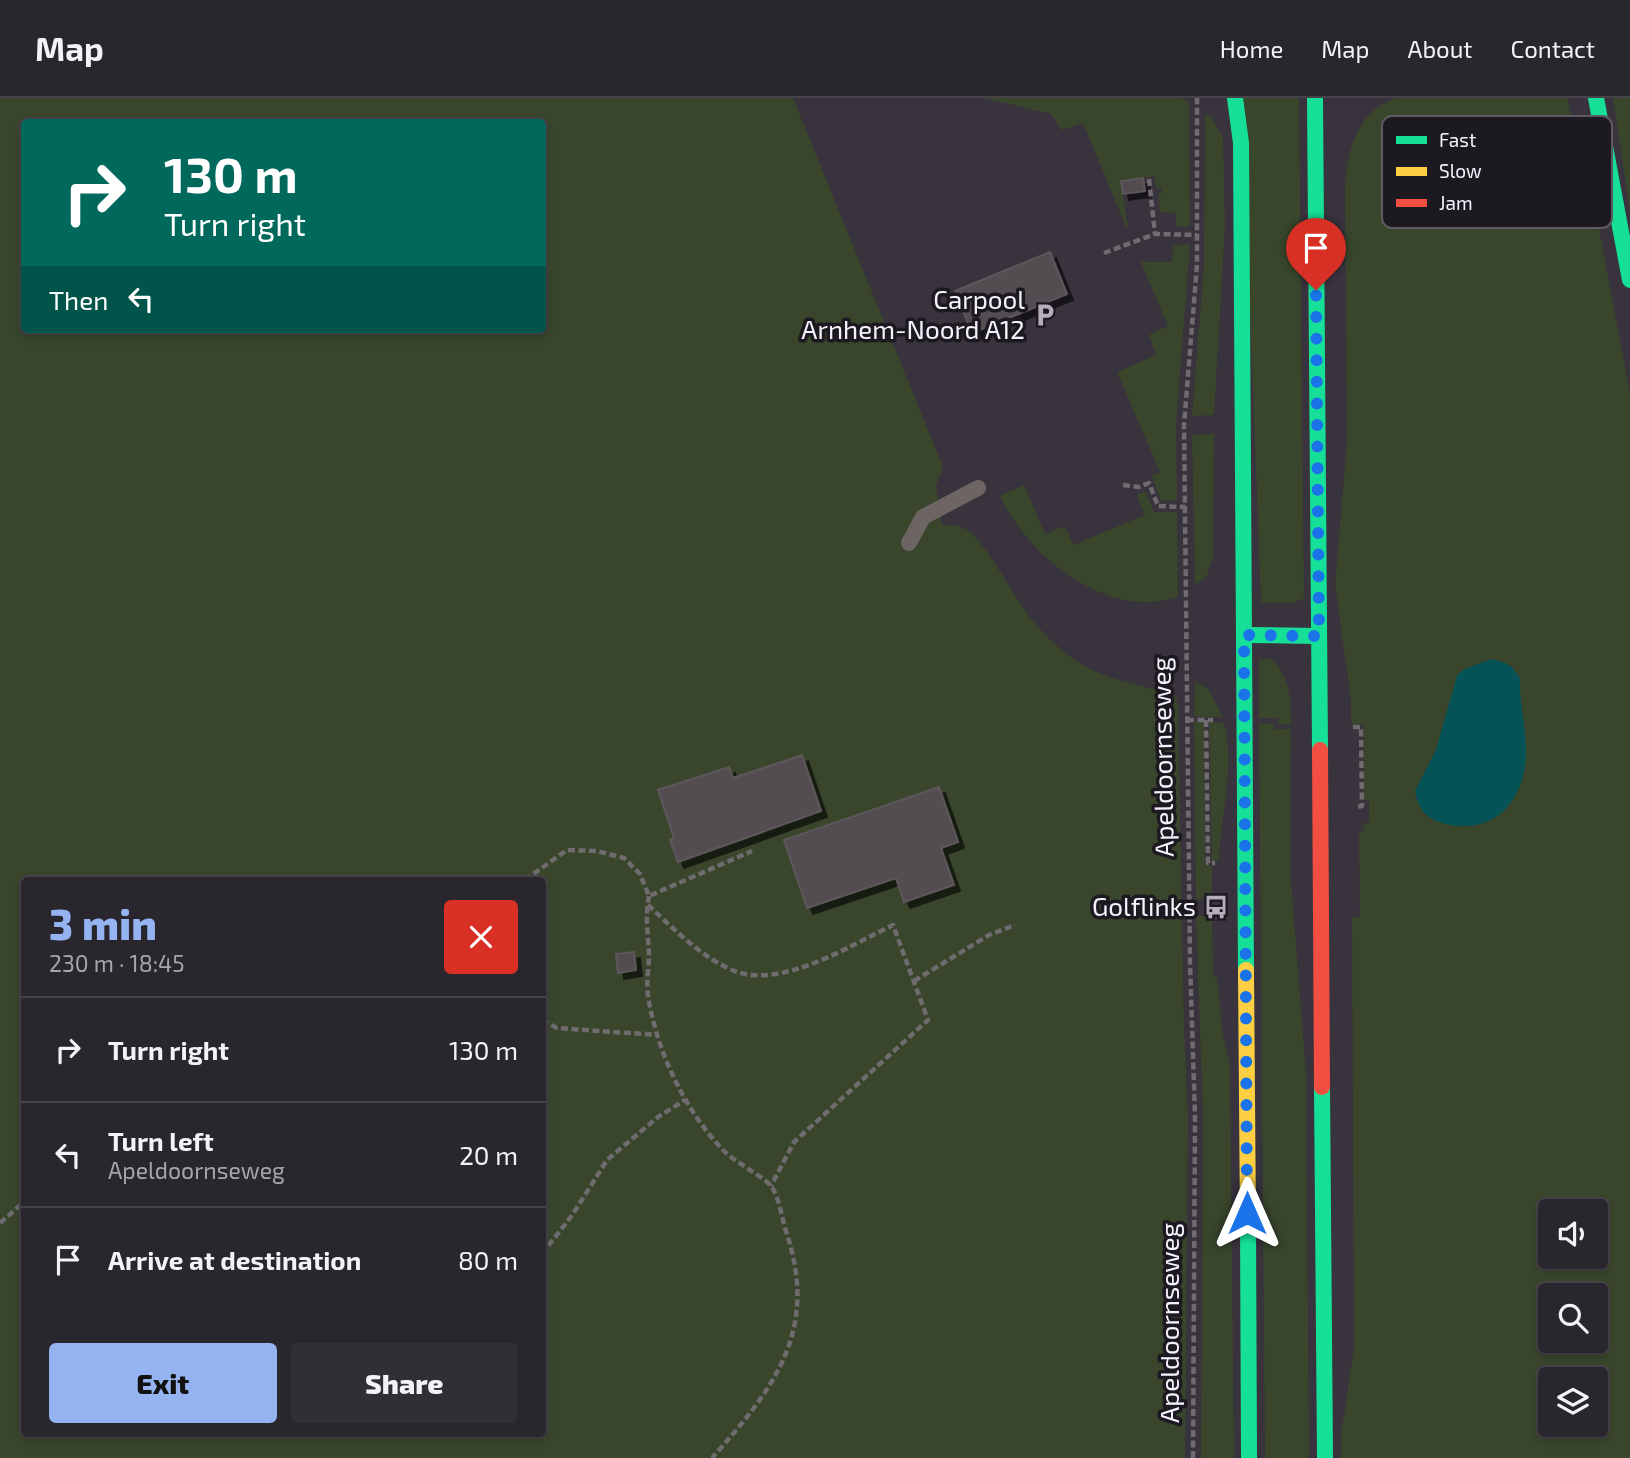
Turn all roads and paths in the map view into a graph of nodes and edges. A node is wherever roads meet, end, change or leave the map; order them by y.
1 (1197, 98) edge
2 (1235, 98) edge
3 (1315, 98) edge
4 (1596, 98) edge
5 (1601, 116) edge
6 (1612, 178) edge
7 (1149, 179) dead end
8 (1155, 234) junction
9 (1197, 235) junction
10 (1104, 253) dead end
11 (1630, 280) edge
12 (1123, 485) dead end
13 (978, 488) dead end
14 (1185, 507) junction
15 (909, 543) dead end
16 (1244, 635) junction
17 (1319, 636) junction
18 (1206, 720) dead end
19 (752, 851) dead end
20 (1216, 863) dead end
21 (528, 877) edge
22 (649, 896) junction
23 (647, 905) junction
24 (1015, 925) dead end
25 (914, 981) junction
26 (546, 1022) edge
27 (658, 1035) junction
28 (685, 1100) junction
29 (771, 1186) junction
30 (21, 1205) edge
31 (0, 1223) edge
32 (546, 1249) edge
33 (712, 1458) edge
34 (1193, 1458) edge
35 (1249, 1458) edge
36 (1325, 1458) edge

1 - 9 path, Apeldoornseweg
2 - 16 main road
3 - 17 main road
4 - 5 main road
6 - 11 main road
7 - 8 path
8 - 9 path
8 - 10 path
9 - 14 path, Apeldoornseweg
12 - 14 path
13 - 15 lane
14 - 34 path, Apeldoornseweg
16 - 17 main road
16 - 35 main road
17 - 36 main road
18 - 20 path
19 - 22 path
21 - 22 path
22 - 23 path
23 - 25 path
23 - 27 path
24 - 25 path
25 - 29 path
26 - 27 path
27 - 28 path
28 - 29 path
28 - 32 path
29 - 33 path
30 - 31 path

